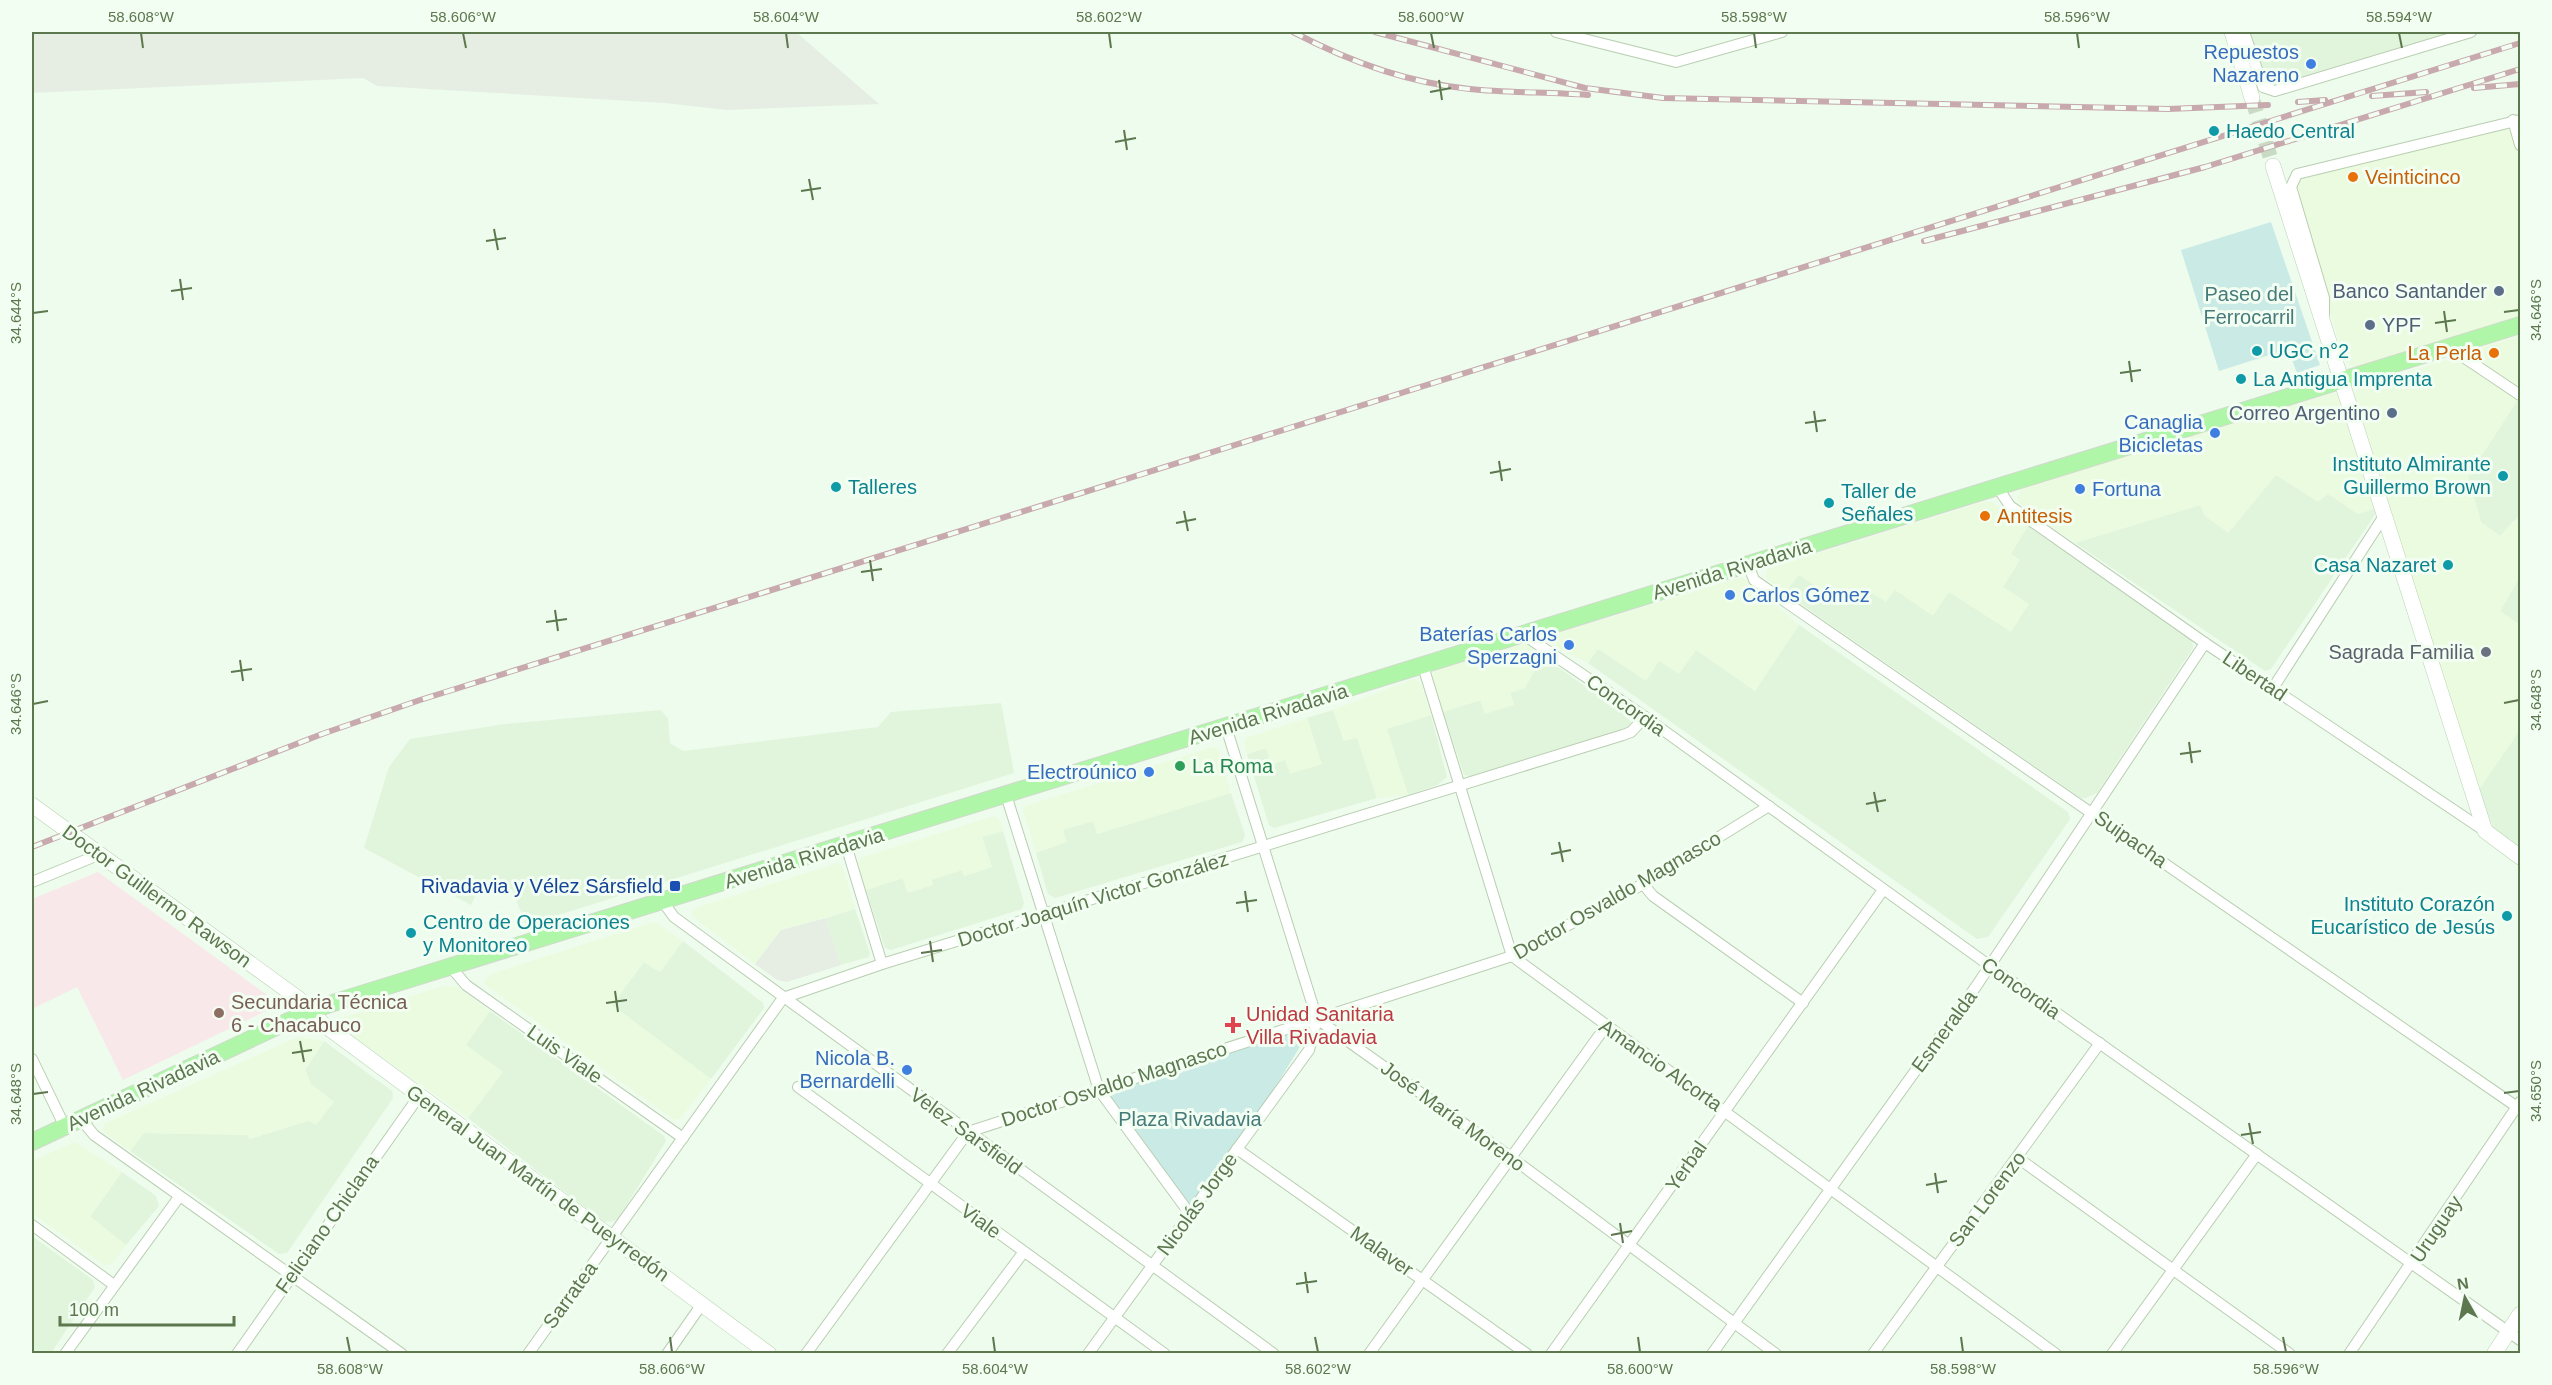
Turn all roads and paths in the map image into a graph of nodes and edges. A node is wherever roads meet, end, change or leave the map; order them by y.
1 (1556, 32) edge
2 (1782, 32) edge
3 (2232, 32) edge
4 (2244, 32) edge
5 (2471, 32) edge
6 (1746, 37) edge
7 (2258, 92) junction
8 (2517, 120) edge
9 (2520, 145) edge
10 (2273, 166) tunnel mouth
11 (2520, 325) edge
12 (2324, 330) junction
13 (2450, 348) junction
14 (2340, 381) junction
15 (2520, 394) edge
16 (1998, 488) junction
17 (2384, 516) junction
18 (1748, 564) junction
19 (1524, 634) junction
20 (2205, 643) junction
21 (1423, 666) junction
22 (2273, 688) junction
23 (1645, 717) junction
24 (1226, 726) junction
25 (1459, 785) junction
26 (1006, 795) junction
27 (32, 805) edge
28 (1769, 806) junction
29 (2092, 812) junction
30 (2484, 831) junction
31 (846, 845) junction
32 (1263, 846) junction
33 (98, 855) junction
34 (2520, 857) edge
35 (32, 882) edge
36 (1643, 884) junction
37 (1883, 890) junction
38 (663, 902) junction
39 (1044, 915) junction
40 (1512, 956) junction
41 (882, 964) junction
42 (450, 966) junction
43 (1990, 966) junction
44 (783, 998) junction
45 (1803, 1003) junction
46 (310, 1011) junction
47 (1317, 1019) junction
48 (1606, 1026) junction
49 (2100, 1043) junction
50 (32, 1059) edge
51 (798, 1087) dead end
52 (1099, 1090) junction
53 (418, 1096) junction
54 (2519, 1106) edge
55 (1725, 1110) junction
56 (81, 1119) junction
57 (64, 1127) junction
58 (968, 1132) junction
59 (683, 1138) junction
60 (32, 1142) edge
61 (1237, 1149) junction
62 (2257, 1154) junction
63 (1512, 1158) junction
64 (2018, 1158) junction
65 (931, 1185) junction
66 (1830, 1190) junction
67 (179, 1197) junction
68 (1190, 1214) junction
69 (32, 1225) edge
70 (611, 1237) junction
71 (1629, 1246) junction
72 (1023, 1253) junction
73 (2412, 1264) junction
74 (1153, 1266) junction
75 (1936, 1267) junction
76 (2173, 1269) junction
77 (289, 1276) junction
78 (1423, 1280) junction
79 (114, 1285) junction
80 (702, 1304) junction
81 (2520, 1314) edge
82 (1114, 1318) junction
83 (1735, 1322) junction
84 (2515, 1336) edge
85 (65, 1353) edge
86 (237, 1353) edge
87 (402, 1353) edge
88 (528, 1353) edge
89 (667, 1353) edge
90 (769, 1353) edge
91 (806, 1353) edge
92 (947, 1353) edge
93 (1088, 1353) edge
94 (1165, 1353) edge
95 (1274, 1353) edge
96 (1369, 1353) edge
97 (1527, 1353) edge
98 (1551, 1353) edge
99 (1712, 1353) edge
100 (1776, 1353) edge
101 (1873, 1353) edge
102 (2056, 1353) edge
103 (2112, 1353) edge
104 (2290, 1353) edge
105 (2349, 1353) edge
106 (2494, 1353) edge

1 - 6 street
2 - 6 street
3 - 7 street
4 - 7 street
5 - 7 street
8 - 9 street
8 - 12 street
10 - 12 street
11 - 13 main road, Avenida Rivadavia
12 - 14 street
13 - 14 main road, Avenida Rivadavia
13 - 15 street
14 - 16 main road, Avenida Rivadavia
14 - 17 street
16 - 18 main road, Avenida Rivadavia
16 - 20 street, Libertad
17 - 22 street
17 - 30 street
18 - 19 main road, Avenida Rivadavia
18 - 29 street, Suipacha
19 - 21 main road, Avenida Rivadavia
19 - 23 street, Concordia
20 - 22 street, Libertad
20 - 29 street, Esmeralda
21 - 24 main road, Avenida Rivadavia
21 - 25 street
22 - 30 street, Libertad
23 - 25 street, Doctor Joaquín Victor González
23 - 28 street, Concordia
24 - 26 main road, Avenida Rivadavia
24 - 32 street
25 - 32 street, Doctor Joaquín Victor González
25 - 40 street
26 - 31 main road, Avenida Rivadavia
26 - 39 street
27 - 33 street, Doctor Guillermo Rawson
28 - 36 street, Doctor Osvaldo Magnasco
28 - 37 street, Concordia
29 - 43 street, Esmeralda
29 - 54 street, Suipacha
30 - 34 street, Libertad
31 - 38 main road, Avenida Rivadavia
31 - 41 street
32 - 39 street, Doctor Joaquín Victor González
32 - 47 street
33 - 35 street
33 - 46 street, Doctor Guillermo Rawson
36 - 40 street, Doctor Osvaldo Magnasco
36 - 45 street
37 - 43 street, Concordia
37 - 45 street, Yerbal
38 - 42 main road, Avenida Rivadavia
38 - 44 street, Velez Sarsfield
39 - 41 street, Doctor Joaquín Victor González
39 - 52 street
40 - 47 street, Doctor Osvaldo Magnasco
40 - 48 street, Amancio Alcorta
41 - 44 street, Doctor Joaquín Victor González
42 - 46 main road, Avenida Rivadavia
42 - 59 street, Luis Viale
43 - 49 street, Concordia
43 - 66 street, Esmeralda
44 - 58 street, Velez Sarsfield
44 - 59 street
45 - 55 street, Yerbal
46 - 53 street, General Juan Martín de Pueyrredón
46 - 56 main road, Avenida Rivadavia
47 - 52 street, Doctor Osvaldo Magnasco
47 - 61 street, Nicolás Jorge
47 - 63 street, José María Moreno
48 - 55 street, Amancio Alcorta
48 - 63 street
49 - 62 street, Concordia
49 - 64 street, San Lorenzo
50 - 57 street
51 - 65 street, Viale
52 - 58 street, Doctor Osvaldo Magnasco
52 - 68 street
53 - 70 street, General Juan Martín de Pueyrredón
53 - 77 street, Feliciano Chiclana
54 - 73 street, Uruguay
55 - 66 street, Amancio Alcorta
55 - 71 street, Yerbal
56 - 57 main road, Avenida Rivadavia
56 - 67 street
57 - 60 main road, Avenida Rivadavia
58 - 65 street
58 - 74 street, Velez Sarsfield
59 - 70 street
61 - 68 street, Nicolás Jorge
61 - 78 street, Malaver
62 - 73 street, Concordia
62 - 76 street
63 - 71 street, José María Moreno
63 - 78 street
64 - 75 street, San Lorenzo
64 - 76 street
65 - 72 street, Viale
65 - 91 street
66 - 75 street, Amancio Alcorta
66 - 83 street, Esmeralda
67 - 77 street
67 - 79 street
68 - 74 street, Nicolás Jorge
69 - 79 street
70 - 80 street, General Juan Martín de Pueyrredón
70 - 88 street, Sarratea
71 - 83 street, José María Moreno
71 - 98 street, Yerbal
72 - 82 street, Viale
72 - 92 street
73 - 84 street, Concordia
73 - 105 street, Uruguay
74 - 82 street, Nicolás Jorge
74 - 95 street, Velez Sarsfield
75 - 101 street, San Lorenzo
75 - 102 street, Amancio Alcorta
76 - 103 street
76 - 104 street
77 - 86 street, Feliciano Chiclana
77 - 87 street
78 - 96 street
78 - 97 street, Malaver
79 - 85 street
80 - 89 street
80 - 90 street, General Juan Martín de Pueyrredón
81 - 84 street
82 - 93 street, Nicolás Jorge
82 - 94 street, Viale
83 - 99 street, Esmeralda
83 - 100 street, José María Moreno
84 - 106 street

